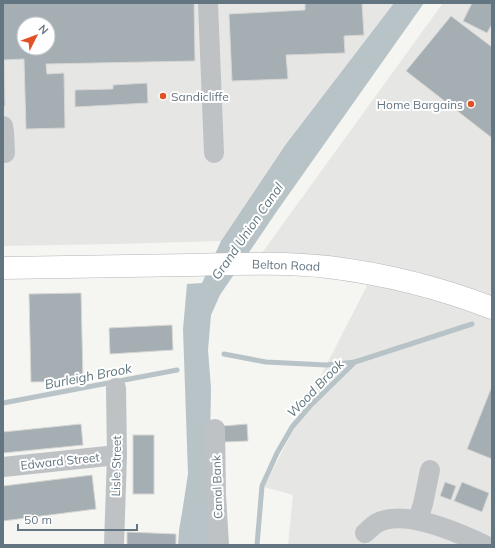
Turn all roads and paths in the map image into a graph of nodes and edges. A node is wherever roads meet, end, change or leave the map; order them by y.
1 (208, 3) edge
2 (3, 126) edge
3 (3, 153) edge
4 (214, 153) dead end
5 (3, 268) edge
6 (492, 308) edge
7 (116, 388) dead end
8 (215, 429) dead end
9 (117, 455) junction
10 (3, 467) edge
11 (430, 470) dead end
12 (418, 520) junction
13 (365, 533) dead end
14 (460, 540) edge
15 (114, 545) edge
16 (219, 545) edge
17 (485, 545) edge

1 - 4 street
2 - 3 street
5 - 6 main road, Belton Road
7 - 9 street, Lisle Street
8 - 16 street, Canal Bank
9 - 10 street, Edward Street
9 - 15 street, Lisle Street
11 - 12 street
12 - 13 street
12 - 14 street
14 - 17 street

